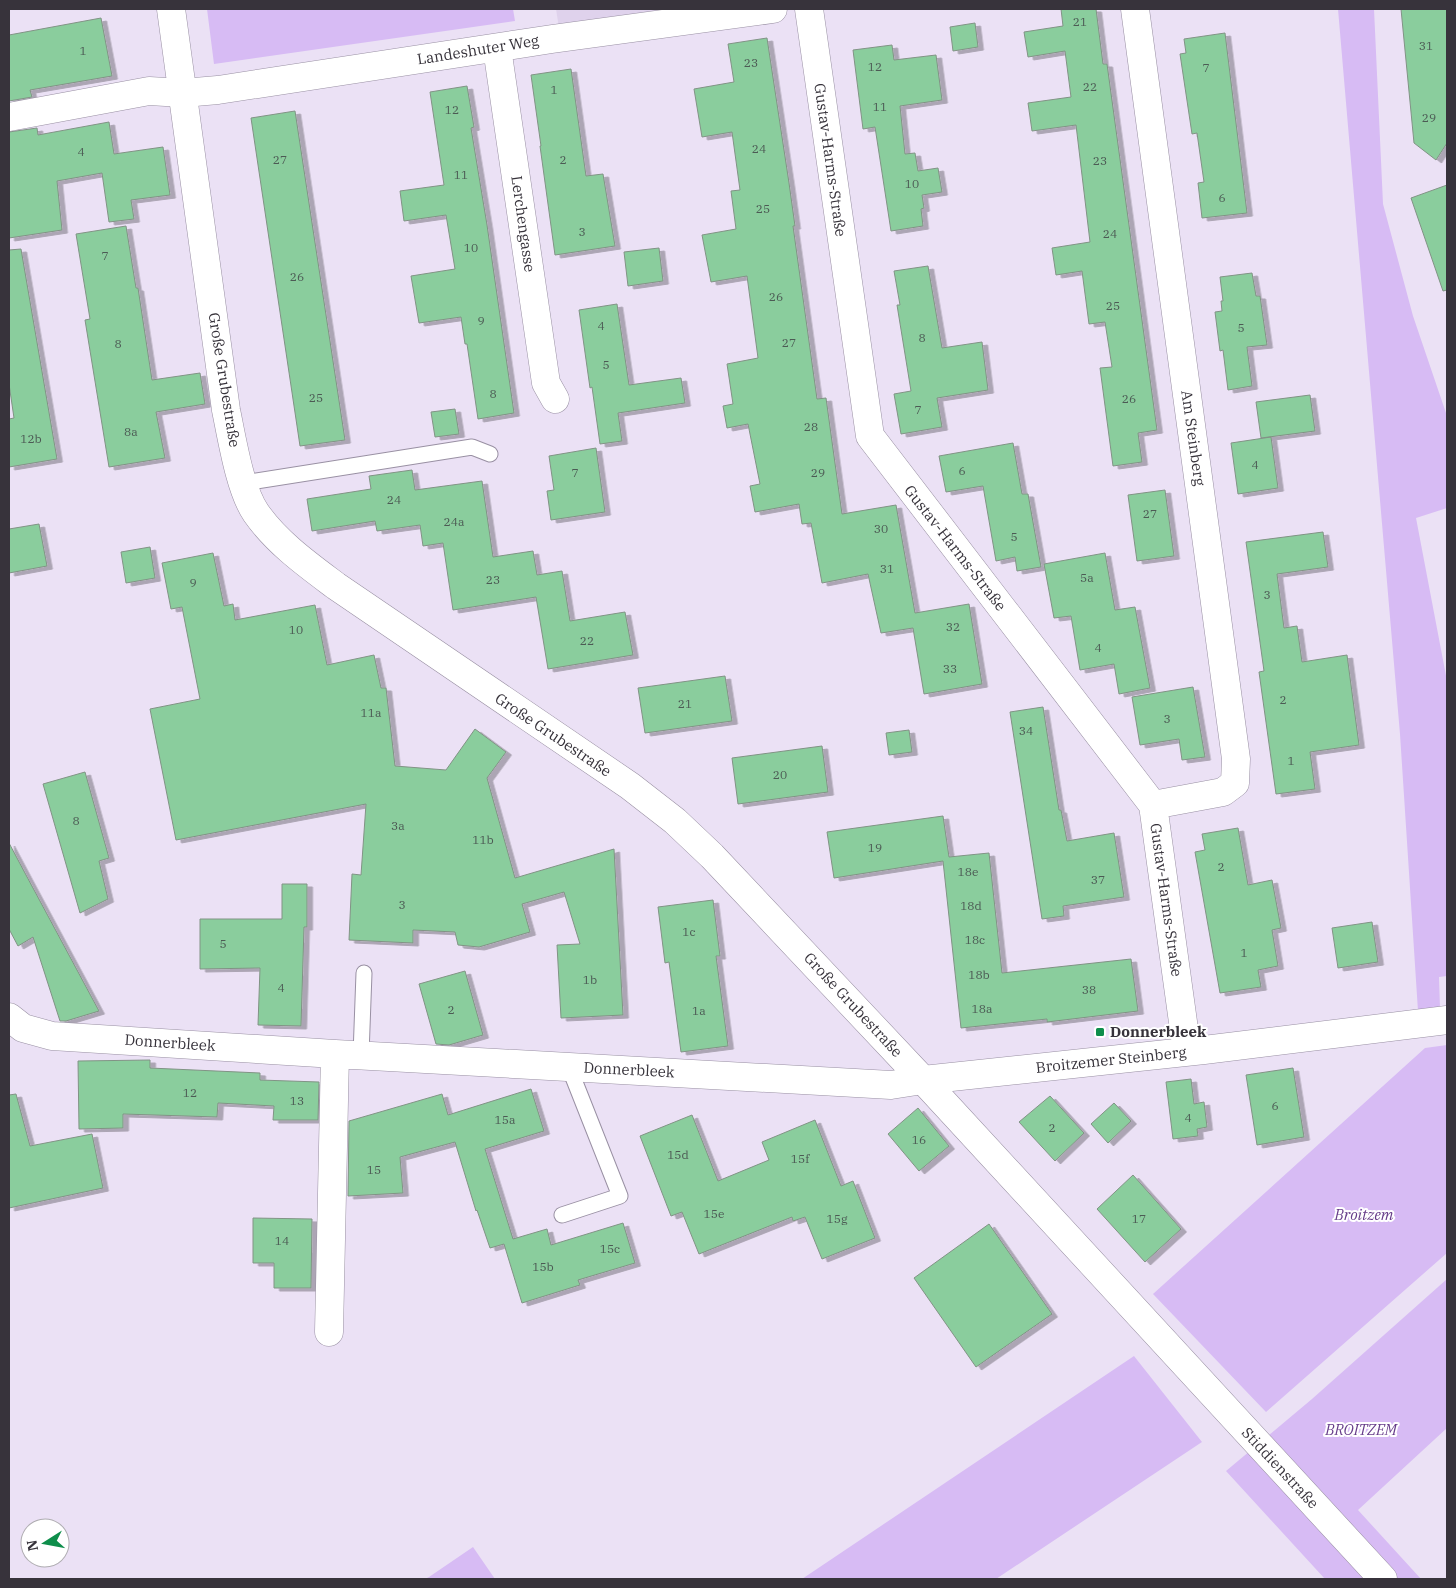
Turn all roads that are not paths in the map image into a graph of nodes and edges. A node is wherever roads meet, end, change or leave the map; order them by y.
1 (171, 9) edge
2 (772, 9) edge
3 (809, 9) edge
4 (1135, 9) edge
5 (497, 48) junction
6 (183, 93) junction
7 (9, 117) edge
8 (555, 399) dead end
9 (490, 454) dead end
10 (244, 483) junction
11 (1153, 805) junction
12 (364, 973) dead end
13 (9, 1016) edge
14 (1447, 1020) edge
15 (1187, 1051) junction
16 (348, 1054) junction
17 (569, 1067) junction
18 (923, 1080) junction
19 (562, 1215) dead end
20 (329, 1332) dead end
21 (1178, 1358) joint
22 (1383, 1579) edge

1 - 6 street, Große Grubestraße
2 - 5 street, Landeshuter Weg
3 - 11 street, Gustav-Harms-Straße
4 - 11 street, Am Steinberg
5 - 6 street, Landeshuter Weg
5 - 8 street, Lerchengasse
6 - 7 street, Landeshuter Weg
6 - 10 street, Große Grubestraße
9 - 10 lane
10 - 18 street, Große Grubestraße
11 - 15 street, Gustav-Harms-Straße
12 - 16 lane
13 - 16 street, Donnerbleek
14 - 15 street, Broitzemer Steinberg
15 - 18 street, Broitzemer Steinberg
16 - 17 street, Donnerbleek
16 - 20 street
17 - 18 street, Donnerbleek
17 - 19 lane
18 - 21 street, Große Grubestraße
21 - 22 street, Stiddienstraße

